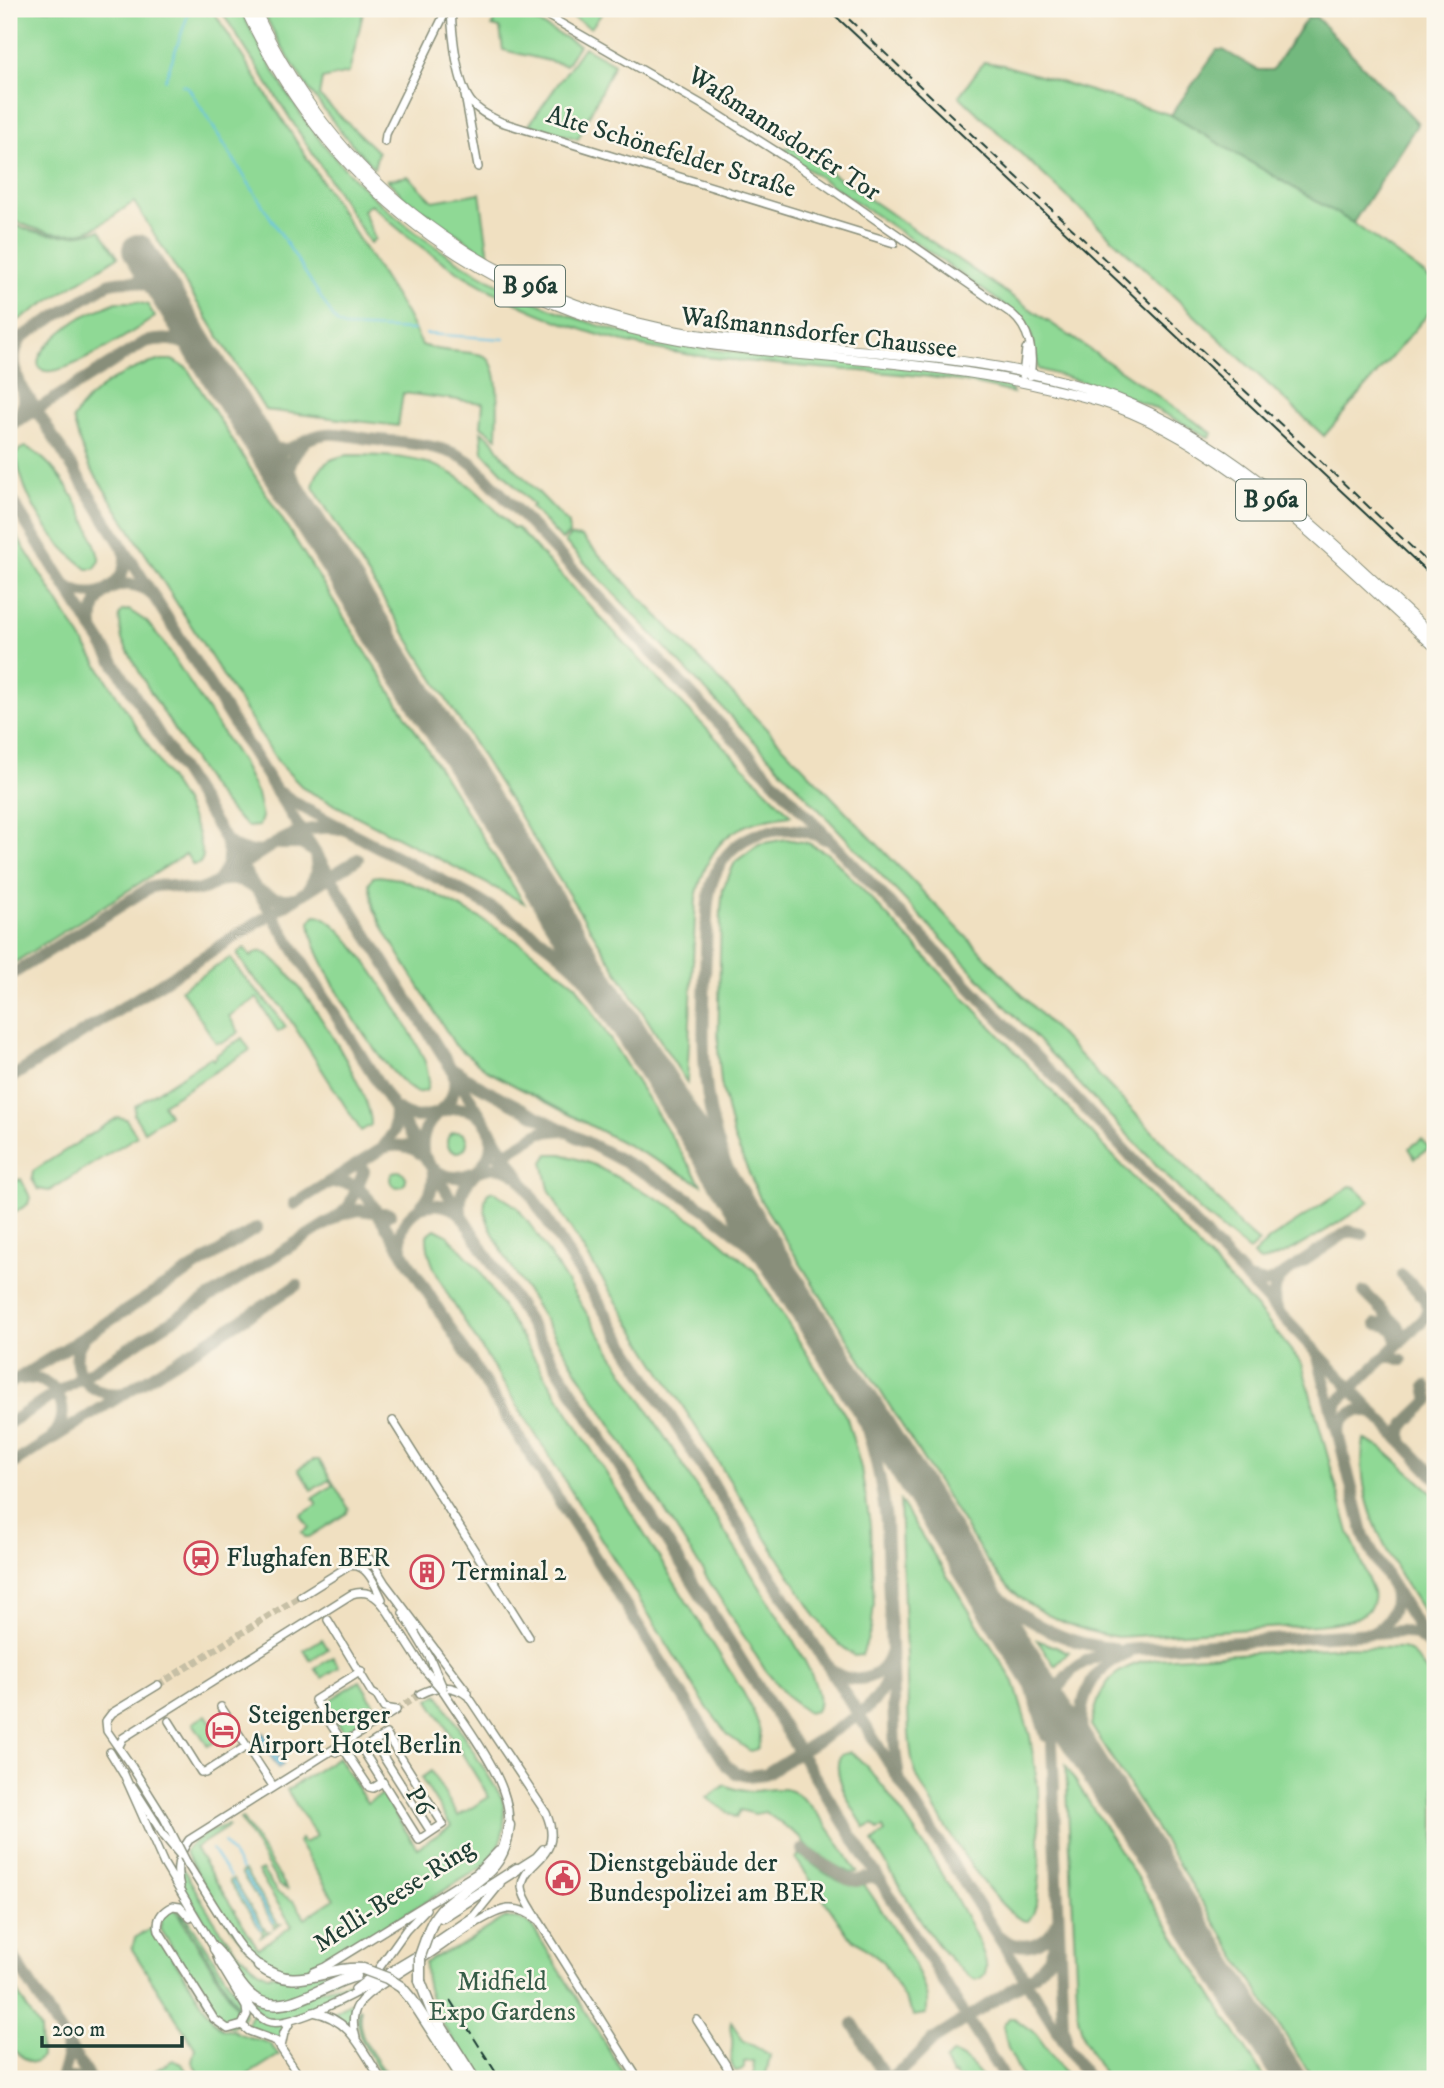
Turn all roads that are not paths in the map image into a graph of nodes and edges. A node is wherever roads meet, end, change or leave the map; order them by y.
1 (245, 9) edge
2 (254, 9) edge
3 (449, 9) edge
4 (536, 9) edge
5 (463, 88) junction
6 (385, 142) dead end
7 (478, 167) dead end
8 (894, 243) dead end
9 (1026, 378) junction
10 (1435, 636) edge
11 (1435, 648) edge
12 (393, 1421) dead end
13 (370, 1559) dead end
14 (384, 1582) junction
15 (301, 1595) tunnel mouth
16 (382, 1601) junction
17 (328, 1620) dead end
18 (529, 1637) dead end
19 (361, 1671) junction
20 (158, 1685) tunnel mouth
21 (444, 1692) junction
22 (421, 1695) tunnel mouth
23 (471, 1699) junction
24 (221, 1707) dead end
25 (384, 1708) junction
26 (169, 1721) dead end
27 (378, 1722) junction
28 (359, 1734) junction
29 (374, 1742) junction
30 (343, 1743) junction
31 (247, 1746) junction
32 (120, 1749) junction
33 (110, 1752) dead end
34 (323, 1756) junction
35 (123, 1772) junction
36 (381, 1779) junction
37 (273, 1786) junction
38 (509, 1825) junction
39 (431, 1832) junction
40 (550, 1840) junction
41 (187, 1863) junction
42 (516, 1869) junction
43 (442, 1895) junction
44 (539, 1921) junction
45 (430, 1928) junction
46 (212, 1944) junction
47 (427, 1948) dead end
48 (425, 1957) dead end
49 (414, 1960) dead end
50 (258, 1966) junction
51 (377, 1975) junction
52 (312, 2012) junction
53 (697, 2020) dead end
54 (291, 2021) junction
55 (242, 2025) junction
56 (359, 2044) junction
57 (281, 2047) junction
58 (301, 2079) edge
59 (381, 2079) edge
60 (463, 2079) edge
61 (474, 2079) edge
62 (638, 2079) edge
63 (732, 2079) edge

1 - 9 main road, Waßmannsdorfer Chaussee / B 96a
2 - 9 main road, Waßmannsdorfer Chaussee / B 96a
3 - 5 street
3 - 6 street
4 - 9 street, Waßmannsdorfer Tor
5 - 7 street
5 - 8 street, Alte Schönefelder Straße
9 - 10 main road, Waßmannsdorfer Chaussee / B 96a
9 - 11 main road, Waßmannsdorfer Chaussee / B 96a
12 - 18 street
13 - 14 street
14 - 21 street, bridge
14 - 23 street
15 - 16 street
16 - 21 street, bridge
16 - 32 street
17 - 19 street
19 - 25 street
19 - 30 street
20 - 32 street
21 - 38 street
22 - 23 street
23 - 40 street
24 - 31 street
25 - 27 street
25 - 27 street
26 - 31 street
27 - 28 street
28 - 30 street
28 - 36 street
29 - 36 street, P6
29 - 39 street, P6
29 - 39 street, P6
30 - 34 street
31 - 37 street
32 - 41 street, bridge
33 - 35 street
34 - 36 street
34 - 37 street
35 - 41 street, bridge
35 - 46 street
36 - 39 street, P6
37 - 46 street
38 - 43 street, Melli-Beese-Ring
38 - 45 highway
40 - 42 street
40 - 44 street
41 - 50 street
42 - 45 highway
42 - 47 street
43 - 50 street, Melli-Beese-Ring
43 - 51 street
44 - 48 street
44 - 62 street
45 - 61 highway, bridge
46 - 51 highway
46 - 54 street
46 - 55 street
46 - 55 street
49 - 51 street
50 - 51 highway
51 - 52 street
51 - 56 street
51 - 60 highway, bridge
52 - 54 street
52 - 56 street
53 - 63 street
54 - 57 street
55 - 57 street
56 - 59 street
57 - 58 street

